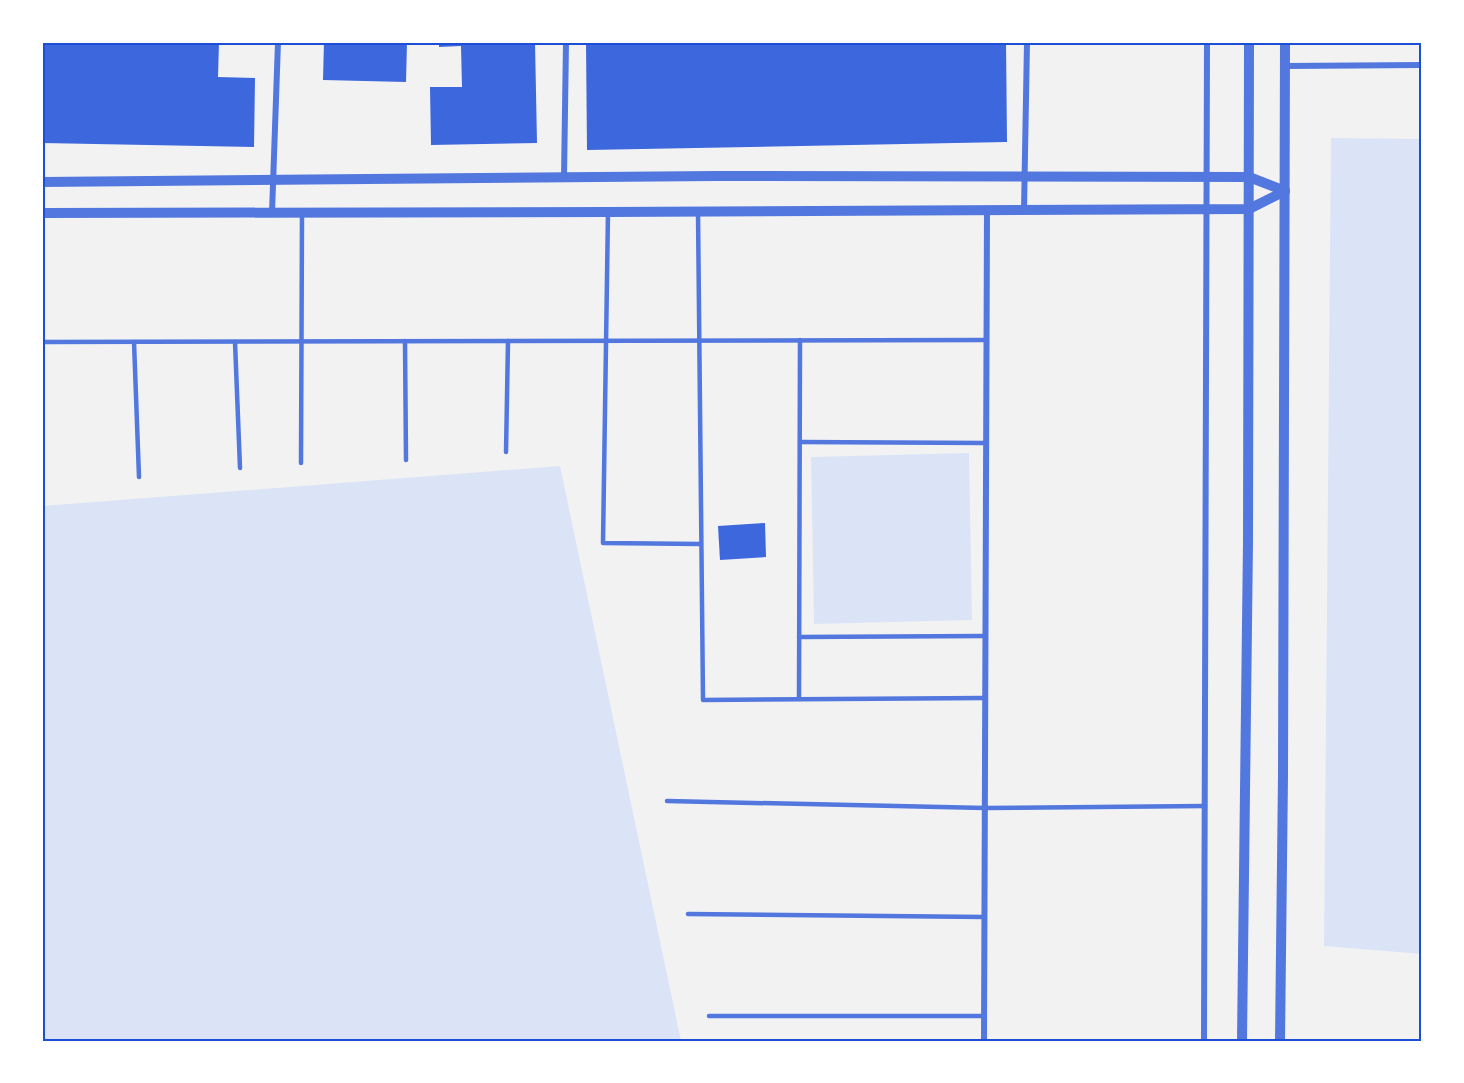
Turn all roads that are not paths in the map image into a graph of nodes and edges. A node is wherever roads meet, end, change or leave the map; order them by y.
1 (278, 42) edge
2 (566, 42) edge
3 (1027, 42) edge
4 (1207, 42) edge
5 (1249, 42) edge
6 (1285, 42) edge
7 (1422, 65) edge
8 (1285, 66) junction
9 (1024, 176) junction
10 (1206, 177) junction
11 (1249, 177) junction
12 (564, 178) junction
13 (273, 180) junction
14 (42, 182) edge
15 (1285, 191) junction
16 (1249, 209) junction
17 (1024, 210) junction
18 (1207, 210) junction
19 (987, 211) junction
20 (608, 212) junction
21 (698, 212) junction
22 (42, 213) edge
23 (272, 213) junction
24 (302, 213) junction
25 (800, 340) junction
26 (986, 340) junction
27 (405, 341) junction
28 (508, 341) junction
29 (606, 341) junction
30 (699, 341) junction
31 (42, 342) edge
32 (134, 342) junction
33 (235, 342) junction
34 (301, 342) junction
35 (800, 442) junction
36 (986, 443) junction
37 (506, 452) dead end
38 (406, 460) dead end
39 (300, 463) dead end
40 (240, 468) dead end
41 (139, 477) dead end
42 (700, 544) junction
43 (985, 636) junction
44 (799, 637) junction
45 (985, 698) junction
46 (799, 699) junction
47 (667, 801) dead end
48 (1205, 806) junction
49 (985, 808) junction
50 (688, 914) dead end
51 (984, 917) junction
52 (709, 1016) dead end
53 (984, 1016) junction
54 (984, 1041) edge
55 (1204, 1041) edge
56 (1242, 1041) edge
57 (1280, 1041) edge

1 - 13 street
2 - 12 street
3 - 9 street
4 - 10 street
5 - 11 street
6 - 8 street
7 - 8 street
8 - 15 street
9 - 10 street
9 - 12 street
9 - 17 street
10 - 11 street
10 - 18 street
11 - 15 street
11 - 16 street
12 - 13 street
13 - 14 street
13 - 23 street
15 - 16 street
15 - 57 street
16 - 18 street
16 - 56 street
17 - 18 street
17 - 19 street
18 - 48 street
19 - 21 street
19 - 26 street
20 - 21 street
20 - 24 street
20 - 29 lane
21 - 30 lane
22 - 23 street
23 - 24 street
24 - 34 lane
25 - 26 lane
25 - 30 lane
25 - 35 lane
26 - 36 street
27 - 28 lane
27 - 34 lane
27 - 38 lane
28 - 29 lane
28 - 37 lane
29 - 30 lane
29 - 42 lane
30 - 42 lane
31 - 32 lane
32 - 33 lane
32 - 41 lane
33 - 34 lane
33 - 40 lane
34 - 39 lane
35 - 36 lane
35 - 44 lane
36 - 43 street
42 - 46 lane
43 - 44 lane
43 - 45 street
44 - 46 lane
45 - 46 lane
45 - 49 street
47 - 49 lane
48 - 49 lane
48 - 55 street
49 - 51 street
50 - 51 lane
51 - 53 street
52 - 53 lane
53 - 54 street

